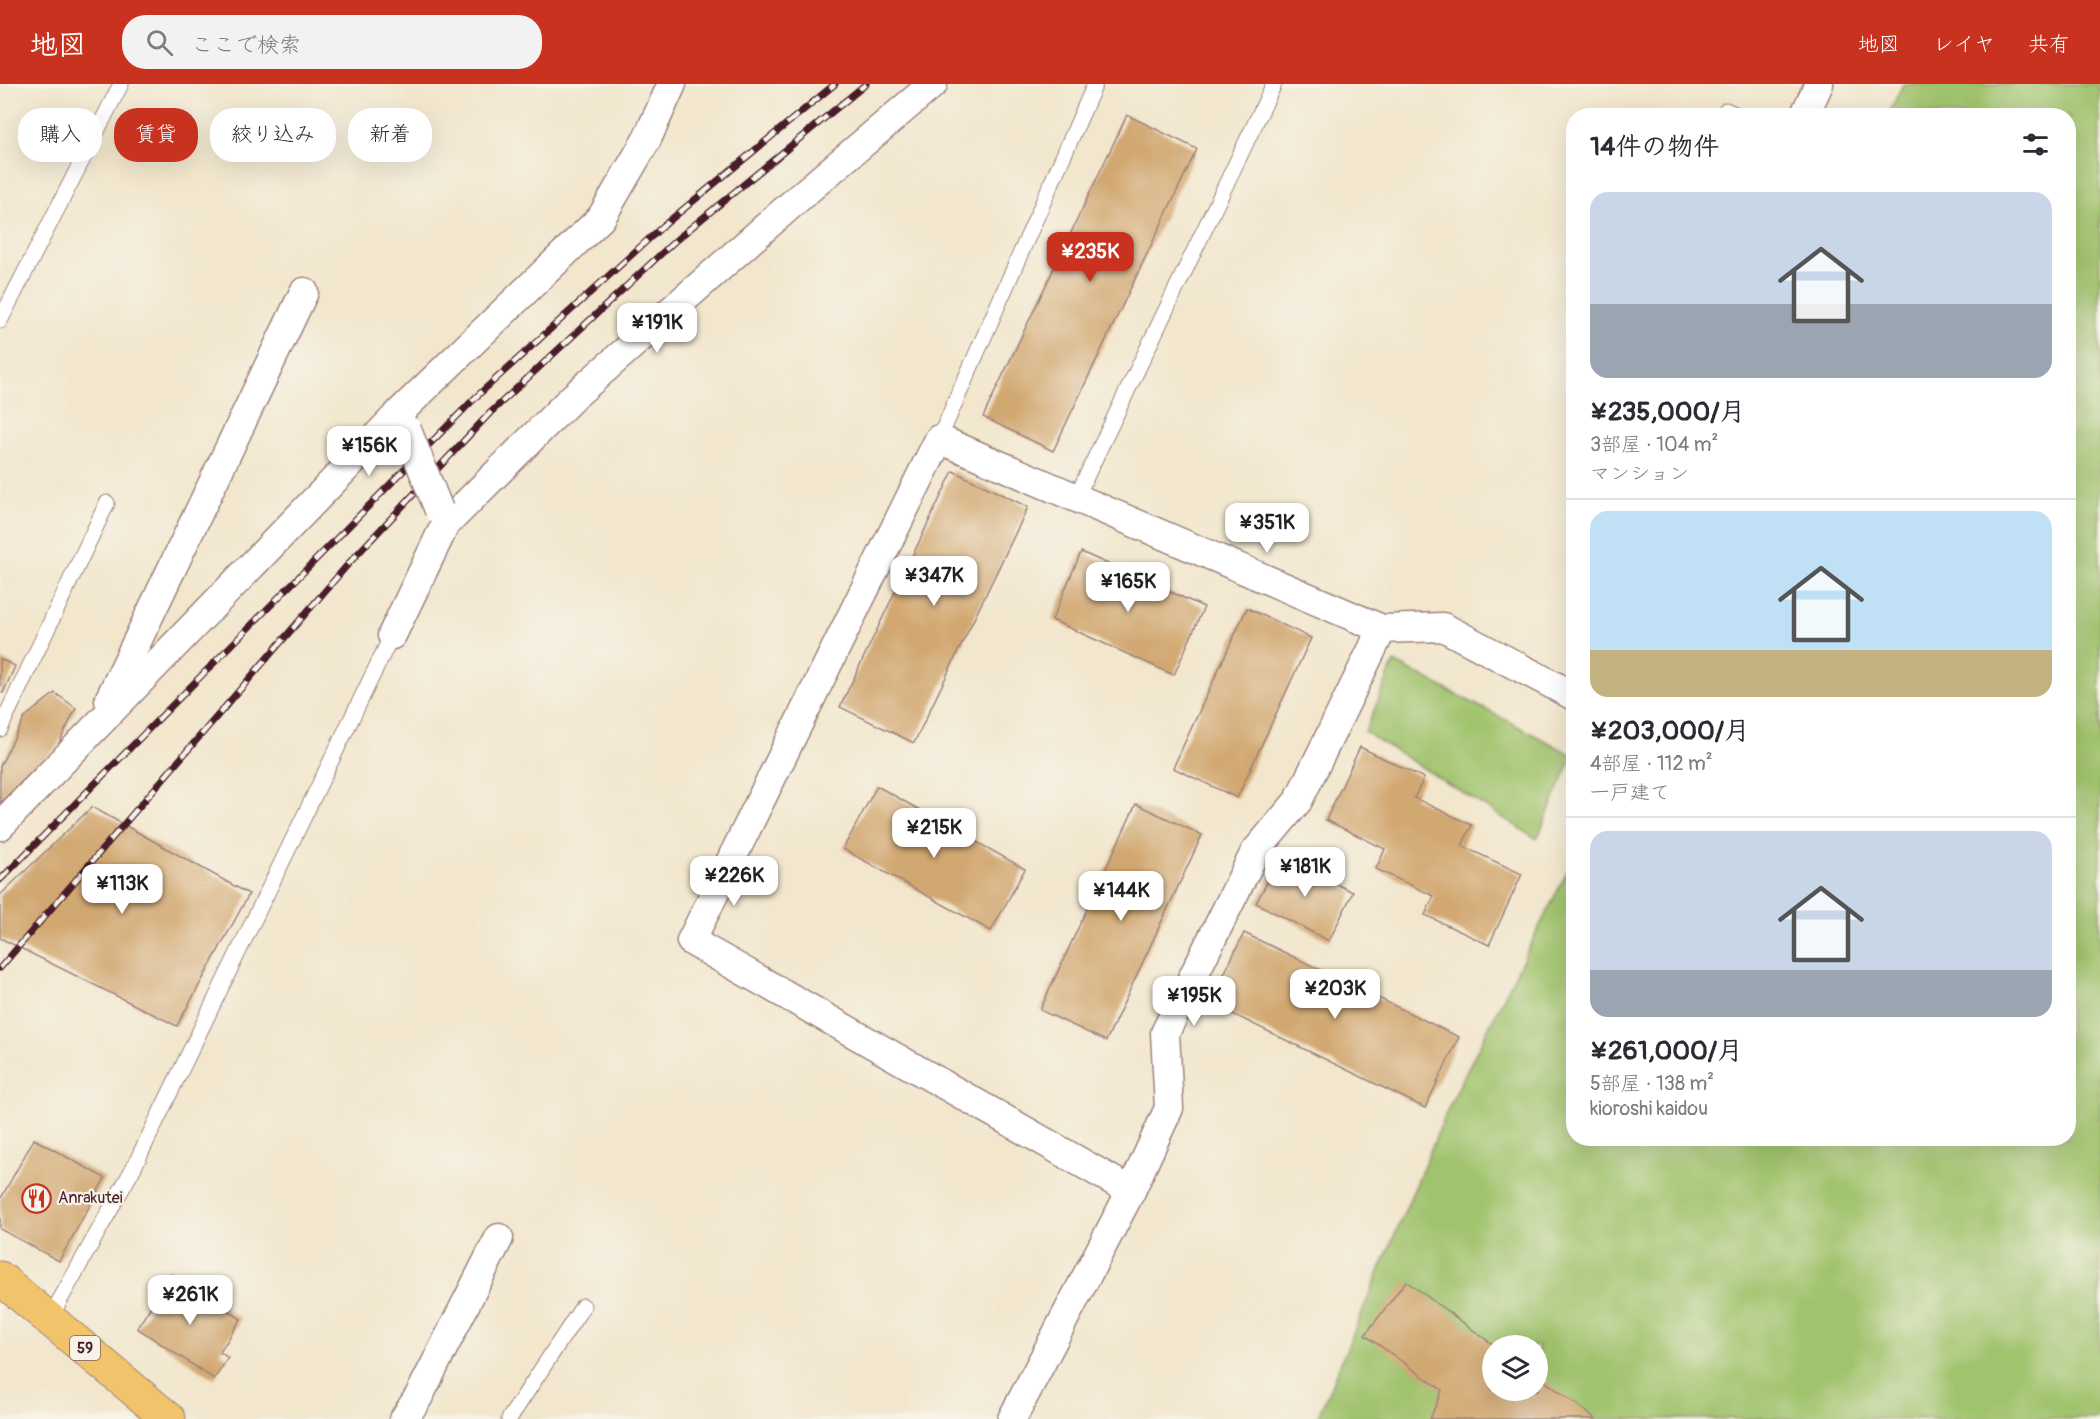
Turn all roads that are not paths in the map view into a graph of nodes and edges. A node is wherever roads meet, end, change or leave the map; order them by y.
1 (121, 84) edge
2 (672, 84) edge
3 (933, 84) edge
4 (1095, 84) edge
5 (1274, 84) edge
6 (1819, 84) edge
7 (1808, 108) edge
8 (304, 292) dead end
9 (0, 321) edge
10 (403, 421) junction
11 (939, 439) junction
12 (1076, 498) junction
13 (107, 503) dead end
14 (442, 518) junction
15 (1382, 629) junction
16 (392, 635) joint
17 (1566, 692) edge
18 (99, 721) junction
19 (0, 729) edge
20 (0, 825) edge
21 (1131, 1191) junction
22 (499, 1238) dead end
23 (0, 1278) edge
24 (583, 1306) dead end
25 (50, 1318) junction
26 (169, 1419) edge
27 (404, 1419) edge
28 (508, 1419) edge
29 (1012, 1419) edge

1 - 9 lane
2 - 10 street
3 - 14 street
4 - 11 lane
5 - 12 lane
6 - 7 street
8 - 18 street
10 - 14 street, bridge
10 - 18 street
11 - 12 street
11 - 21 street
12 - 15 street
13 - 19 lane
14 - 16 street
15 - 17 street
15 - 21 street
16 - 25 lane
18 - 20 street
21 - 29 street
22 - 27 street
23 - 25 main road, 59
24 - 28 lane
25 - 26 main road, 59

